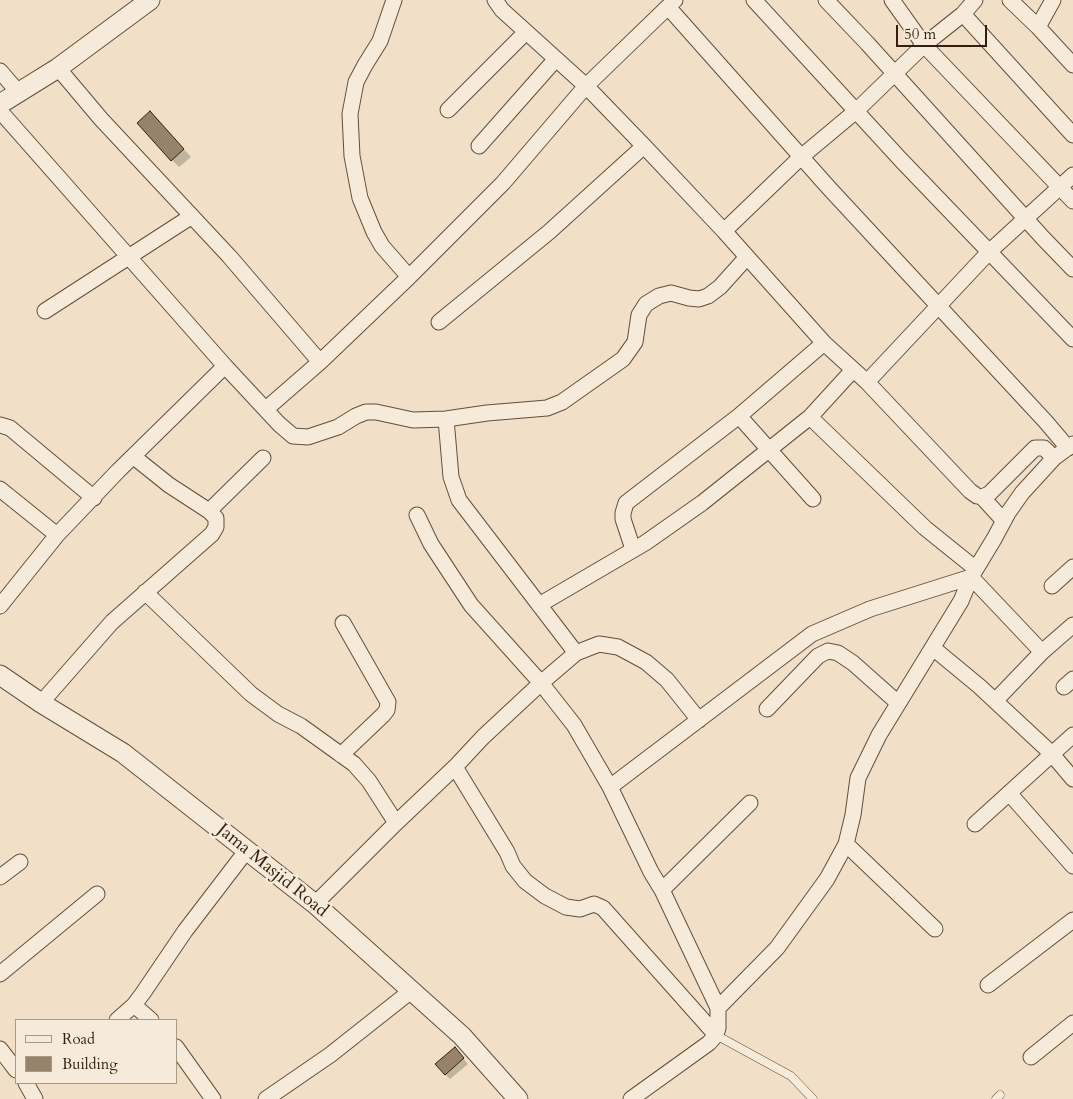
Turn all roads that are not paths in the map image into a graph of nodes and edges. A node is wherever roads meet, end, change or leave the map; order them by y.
1 (150, 0) edge
2 (394, 0) edge
3 (754, 0) edge
4 (826, 0) edge
5 (892, 0) edge
6 (1010, 0) edge
7 (1053, 0) edge
8 (504, 3) edge
9 (672, 4) edge
10 (968, 4) edge
11 (1038, 28) junction
12 (526, 32) junction
13 (924, 45) junction
14 (556, 60) junction
15 (1073, 65) edge
16 (58, 68) junction
17 (0, 71) edge
18 (895, 74) junction
19 (586, 86) junction
20 (18, 92) junction
21 (0, 104) edge
22 (448, 110) dead end
23 (0, 111) edge
24 (856, 111) junction
25 (1073, 135) edge
26 (479, 146) dead end
27 (644, 146) junction
28 (801, 157) junction
29 (1073, 175) edge
30 (1059, 187) junction
31 (1073, 202) edge
32 (192, 216) junction
33 (1025, 218) junction
34 (724, 231) junction
35 (989, 252) junction
36 (747, 257) junction
37 (130, 258) junction
38 (1073, 269) edge
39 (409, 277) junction
40 (938, 306) junction
41 (45, 311) dead end
42 (439, 322) dead end
43 (1073, 339) edge
44 (824, 343) junction
45 (320, 362) junction
46 (225, 366) junction
47 (853, 370) junction
48 (868, 382) junction
49 (266, 409) junction
50 (739, 416) junction
51 (810, 417) junction
52 (446, 419) junction
53 (0, 425) edge
54 (1070, 446) edge
55 (770, 449) junction
56 (134, 457) junction
57 (264, 458) dead end
58 (1054, 458) junction
59 (0, 489) edge
60 (982, 497) junction
61 (94, 498) junction
62 (813, 499) dead end
63 (209, 511) junction
64 (418, 515) dead end
65 (1004, 522) junction
66 (57, 535) junction
67 (633, 549) junction
68 (1073, 567) edge
69 (973, 573) junction
70 (1052, 586) dead end
71 (145, 592) junction
72 (540, 605) junction
73 (0, 606) edge
74 (342, 623) dead end
75 (1073, 625) edge
76 (933, 648) junction
77 (1042, 652) junction
78 (576, 653) junction
79 (1, 677) edge
80 (540, 683) junction
81 (995, 701) junction
82 (41, 703) junction
83 (898, 703) junction
84 (767, 709) dead end
85 (699, 720) junction
86 (1073, 735) edge
87 (1051, 754) junction
88 (341, 755) junction
89 (455, 767) junction
90 (1073, 779) edge
91 (610, 787) junction
92 (1009, 793) junction
93 (750, 803) dead end
94 (396, 822) junction
95 (975, 824) dead end
96 (846, 844) junction
97 (247, 850) junction
98 (20, 862) dead end
99 (1073, 866) edge
100 (0, 877) edge
101 (662, 890) junction
102 (97, 894) dead end
103 (315, 904) junction
104 (1073, 920) edge
105 (935, 929) dead end
106 (0, 974) edge
107 (988, 985) dead end
108 (411, 991) junction
109 (134, 1005) junction
110 (718, 1008) junction
111 (117, 1019) edge
112 (150, 1019) edge
113 (1070, 1030) edge
114 (716, 1035) junction
115 (0, 1049) edge
116 (178, 1050) edge
117 (1031, 1056) dead end
118 (15, 1069) edge
119 (213, 1099) edge
120 (266, 1099) edge
121 (518, 1099) edge
122 (631, 1099) edge
123 (813, 1099) edge

1 - 16 street
2 - 39 street
3 - 24 street
4 - 18 street
5 - 13 street
6 - 11 street
7 - 11 street
8 - 12 street
9 - 19 street
9 - 28 street
10 - 13 street
10 - 25 street
11 - 15 street
12 - 14 street
12 - 22 street
13 - 18 street
13 - 30 street
14 - 19 street
14 - 26 street
16 - 20 street
16 - 32 street
17 - 20 street
18 - 24 street
18 - 33 street
19 - 27 street
19 - 39 street
20 - 21 street
23 - 37 street
24 - 28 street
24 - 35 street
27 - 34 street
27 - 42 street
28 - 34 street
28 - 40 street
29 - 30 street
30 - 31 street
30 - 33 street
32 - 37 street
32 - 45 street
33 - 35 street
33 - 38 street
34 - 36 street
35 - 40 street
35 - 43 street
36 - 44 street
36 - 52 street
37 - 41 street
37 - 46 street
39 - 45 street
40 - 48 street
40 - 54 street
44 - 47 street
44 - 50 street
45 - 49 street
46 - 49 street
46 - 56 street
47 - 48 street
47 - 51 street
48 - 60 street
49 - 52 street
50 - 55 street
50 - 67 street
51 - 55 street
51 - 69 street
52 - 72 street
53 - 61 street
54 - 58 street
55 - 62 street
55 - 67 street
56 - 61 street
56 - 63 street
57 - 63 street
58 - 60 street
58 - 65 street
59 - 66 street
60 - 65 street
61 - 66 street
63 - 71 street
64 - 80 street
65 - 69 street
66 - 73 street
67 - 72 street
68 - 70 street
69 - 76 street
69 - 77 street
69 - 85 street
71 - 82 street
71 - 88 street
72 - 78 street
74 - 88 street
75 - 77 street
76 - 81 street
76 - 83 street
77 - 81 street
78 - 80 street
78 - 85 street
79 - 82 street, Jama Masjid Road
80 - 89 street
80 - 91 street
81 - 87 street
82 - 97 street, Jama Masjid Road
83 - 84 street
83 - 96 street
85 - 91 street
86 - 87 street
87 - 90 street
87 - 92 street
88 - 94 street
89 - 94 street
89 - 114 street
91 - 101 street
92 - 95 street
92 - 99 street
93 - 101 street
94 - 103 street
96 - 105 street
96 - 110 street
97 - 103 street, Jama Masjid Road
97 - 109 street
98 - 100 street
101 - 110 street
102 - 106 street
103 - 108 street, Jama Masjid Road
104 - 107 street
108 - 120 street
108 - 121 street, Jama Masjid Road
109 - 111 street
109 - 112 street
110 - 114 street
113 - 117 street
114 - 122 street
114 - 123 lane
115 - 118 street
116 - 119 street

